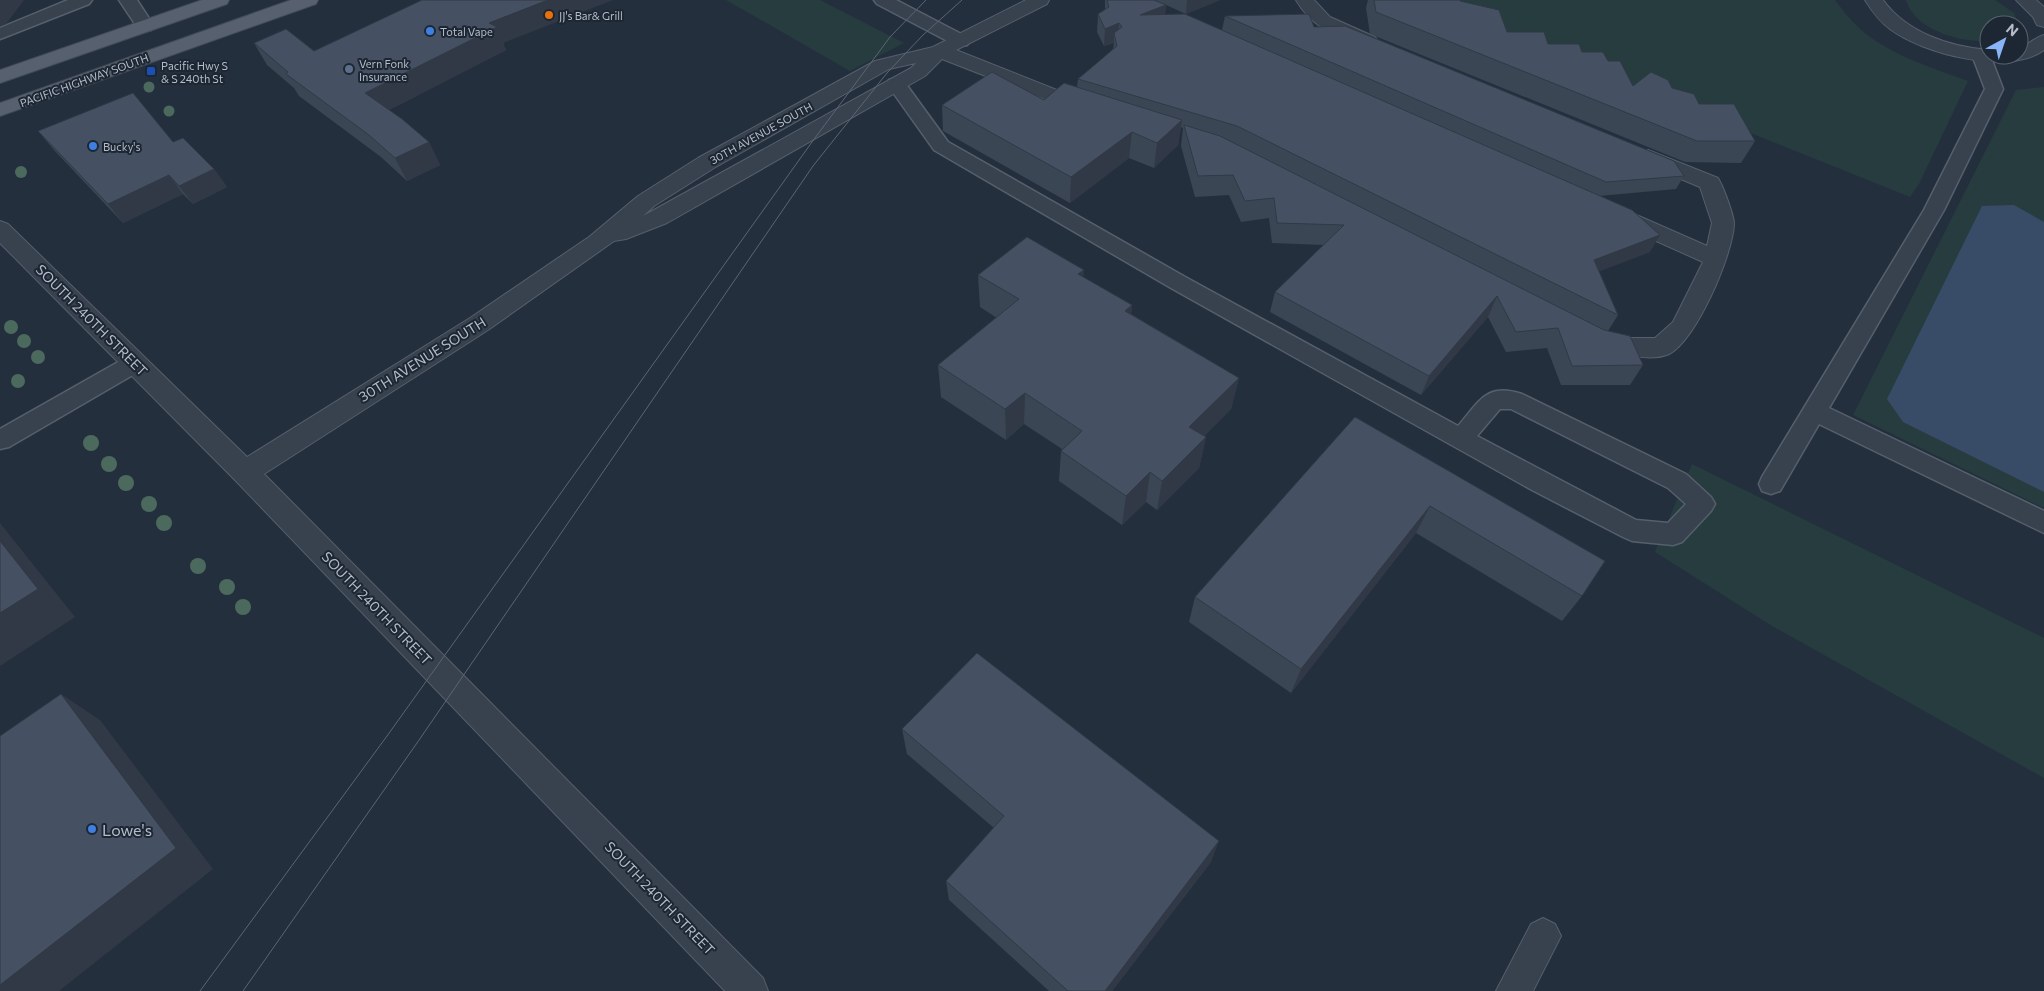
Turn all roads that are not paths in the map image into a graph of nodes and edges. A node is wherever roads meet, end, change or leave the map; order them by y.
1 (83, 0) edge
2 (128, 0) edge
3 (220, 0) edge
4 (308, 0) edge
5 (883, 0) edge
6 (1040, 0) edge
7 (1305, 0) edge
8 (1874, 0) edge
9 (2026, 0) edge
10 (2044, 20) edge
11 (145, 26) junction
12 (0, 34) edge
13 (961, 41) junction
14 (2044, 41) edge
15 (1384, 48) edge
16 (2029, 51) edge
17 (940, 52) junction
18 (1979, 55) edge
19 (1984, 65) edge
20 (0, 78) edge
21 (896, 84) junction
22 (0, 110) edge
23 (1108, 114) edge
24 (1629, 149) edge
25 (1607, 210) edge
26 (0, 229) edge
27 (598, 243) junction
28 (1716, 259) junction
29 (1585, 333) edge
30 (135, 363) junction
31 (1814, 412) junction
32 (1461, 439) junction
33 (0, 440) edge
34 (245, 472) junction
35 (1772, 484) dead end
36 (2044, 523) edge
37 (1543, 936) dead end
38 (750, 991) edge
39 (1514, 991) edge

1 - 12 lane
2 - 11 lane
3 - 11 main road
4 - 22 main road, PACIFIC HIGHWAY SOUTH
5 - 13 lane
6 - 13 street, 30TH AVENUE SOUTH
7 - 15 street
8 - 18 street
9 - 10 street
11 - 20 main road
13 - 17 street, 30TH AVENUE SOUTH
14 - 16 street
17 - 21 street, 30TH AVENUE SOUTH
17 - 23 street
17 - 27 street, 30TH AVENUE SOUTH
19 - 31 lane
21 - 27 street, 30TH AVENUE SOUTH
21 - 32 lane
24 - 28 street
25 - 28 street
26 - 30 street, SOUTH 240TH STREET
27 - 34 street, 30TH AVENUE SOUTH
28 - 29 street
30 - 33 lane
30 - 34 street, SOUTH 240TH STREET
31 - 35 lane
31 - 36 lane
32 - 32 lane
34 - 38 street, SOUTH 240TH STREET
37 - 39 street

